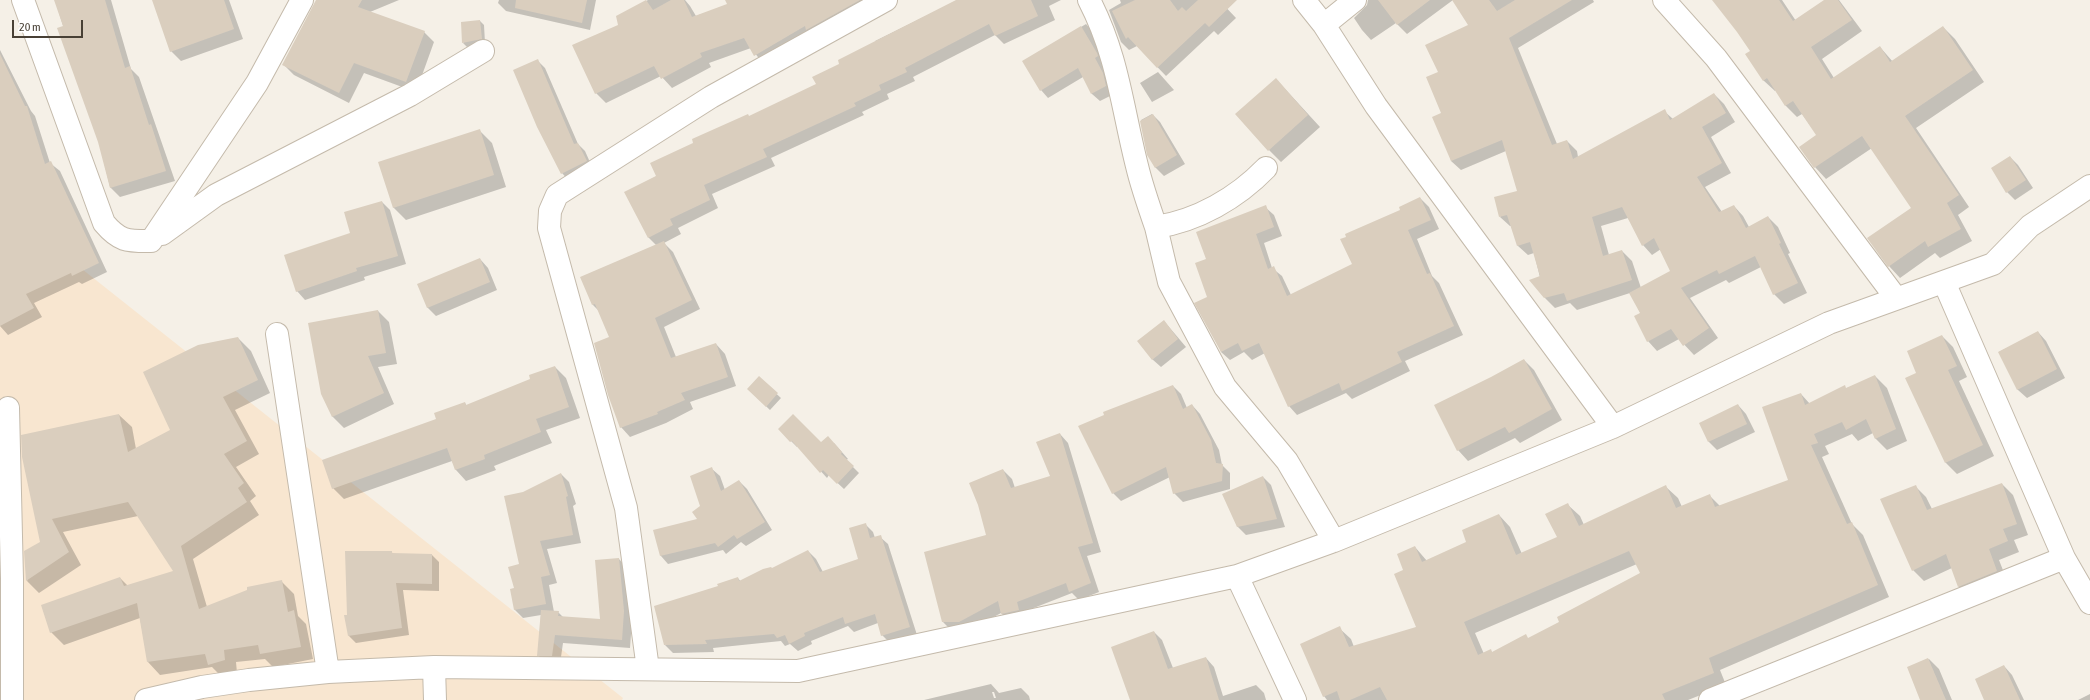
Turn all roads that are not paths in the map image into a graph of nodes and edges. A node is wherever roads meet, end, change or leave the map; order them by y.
1 (23, 0) edge
2 (302, 0) edge
3 (886, 0) edge
4 (1089, 0) edge
5 (1304, 0) edge
6 (1354, 0) edge
7 (1664, 0) edge
8 (1324, 25) junction
9 (483, 51) dead end
10 (1266, 168) dead end
11 (2090, 186) edge
12 (1156, 227) junction
13 (151, 241) junction
14 (1944, 282) junction
15 (1896, 298) junction
16 (277, 334) dead end
17 (8, 408) dead end
18 (1613, 427) junction
19 (1334, 541) junction
20 (2064, 558) junction
21 (1237, 576) junction
22 (2090, 604) edge
23 (434, 667) junction
24 (648, 668) junction
25 (328, 672) junction
26 (12, 700) edge
27 (146, 700) edge
28 (435, 700) edge
29 (1295, 700) edge
30 (1710, 700) edge

1 - 13 street
2 - 13 street
3 - 24 street
4 - 12 street
5 - 8 street
6 - 8 street
7 - 15 street
8 - 18 street
9 - 13 street
10 - 12 street
11 - 14 street
12 - 19 street
14 - 15 street
14 - 20 street
15 - 18 street
16 - 25 street
17 - 26 street
18 - 19 street
19 - 21 street
20 - 22 street
20 - 30 street
21 - 24 street
21 - 29 street
23 - 24 street
23 - 25 street
23 - 28 street
25 - 27 street

